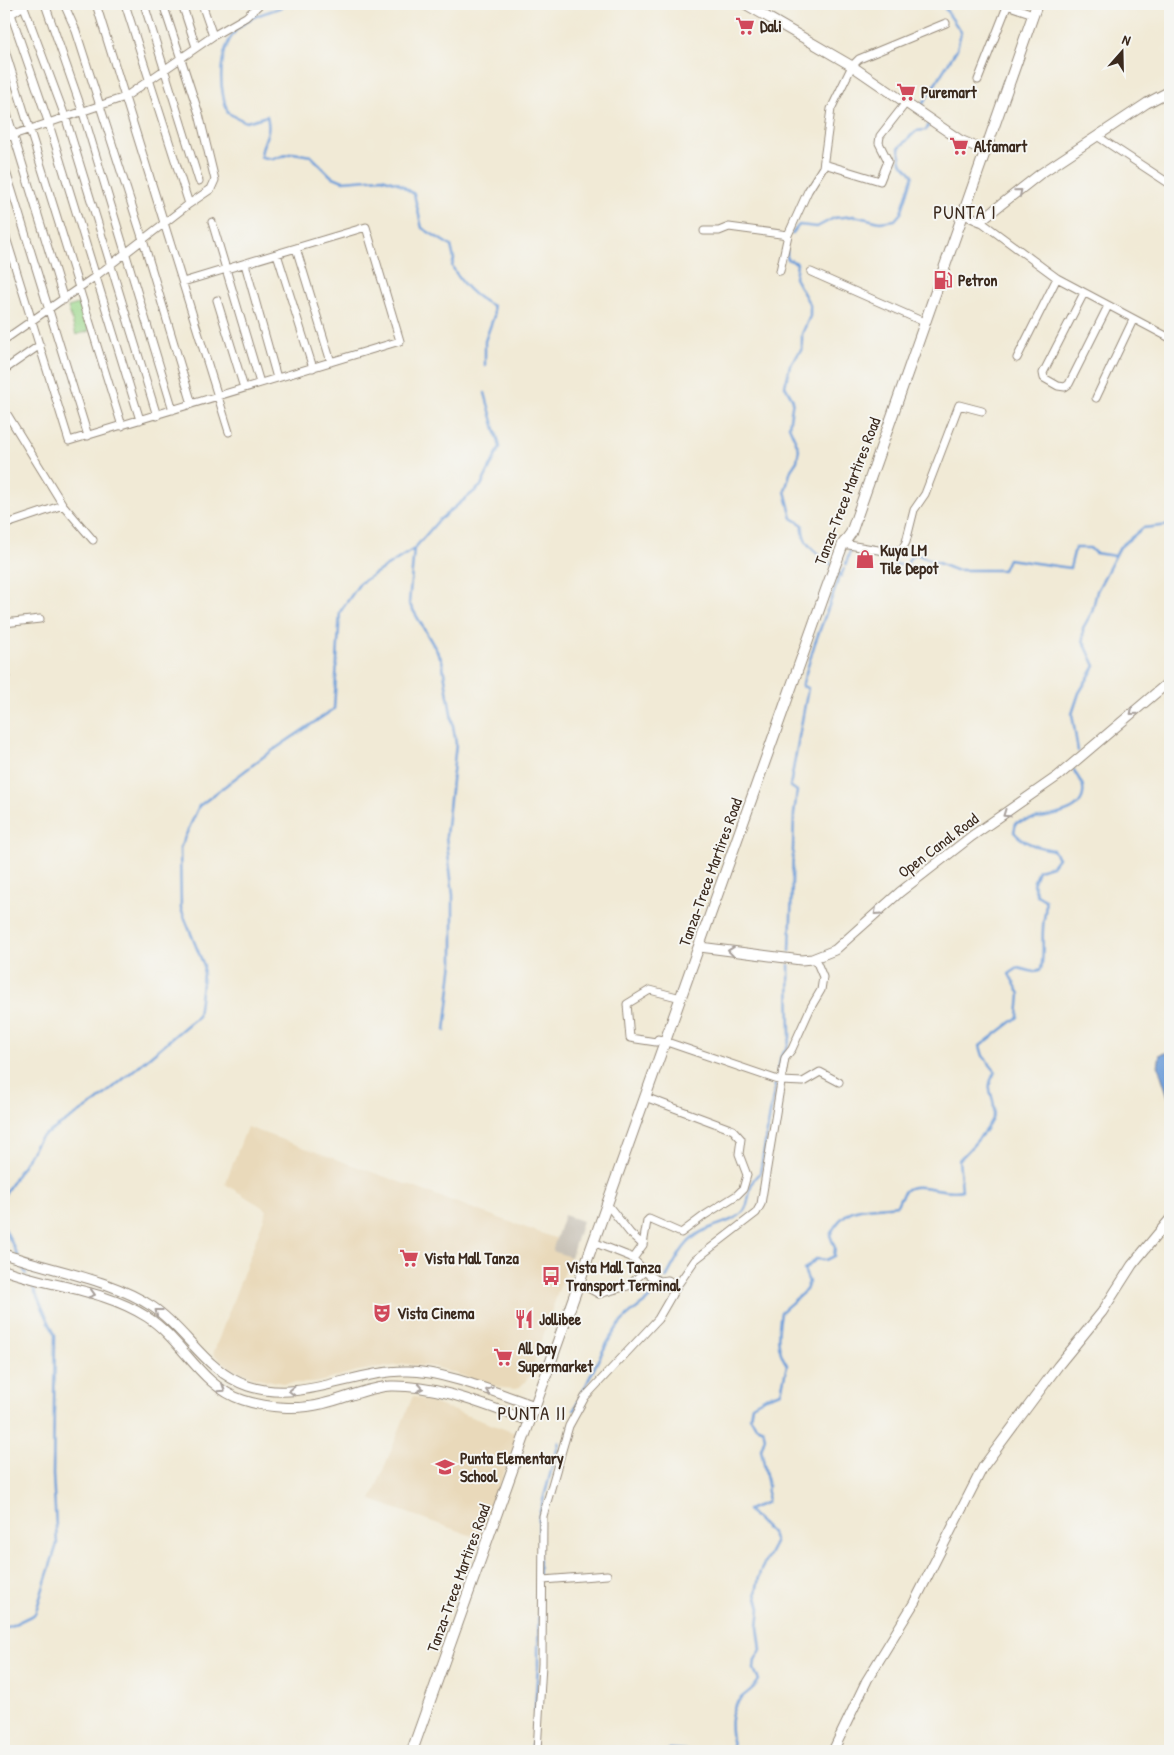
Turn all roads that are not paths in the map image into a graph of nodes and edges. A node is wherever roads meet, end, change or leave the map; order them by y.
1 (25, 4) edge
2 (44, 4) edge
3 (64, 4) edge
4 (96, 4) edge
5 (125, 4) edge
6 (144, 4) edge
7 (163, 4) edge
8 (182, 4) edge
9 (202, 4) edge
10 (260, 4) edge
11 (745, 4) edge
12 (1006, 4) edge
13 (1037, 4) edge
14 (4, 6) edge
15 (11, 14) junction
16 (1033, 14) junction
17 (4, 19) edge
18 (946, 23) dead end
19 (213, 36) junction
20 (4, 47) edge
21 (196, 48) junction
22 (180, 59) junction
23 (852, 66) junction
24 (165, 69) junction
25 (149, 80) junction
26 (978, 80) dead end
27 (1170, 91) edge
28 (124, 97) junction
29 (4, 104) edge
30 (905, 104) junction
31 (100, 107) junction
32 (83, 113) junction
33 (66, 119) junction
34 (49, 124) junction
35 (31, 129) junction
36 (14, 135) junction
37 (1098, 136) junction
38 (4, 138) edge
39 (986, 151) junction
40 (824, 164) junction
41 (4, 165) edge
42 (199, 181) dead end
43 (1170, 184) edge
44 (188, 204) junction
45 (964, 214) junction
46 (980, 221) junction
47 (165, 222) junction
48 (212, 222) dead end
49 (4, 231) edge
50 (704, 231) dead end
51 (788, 235) junction
52 (143, 240) junction
53 (296, 248) junction
54 (126, 253) junction
55 (277, 254) junction
56 (245, 264) junction
57 (110, 266) junction
58 (227, 269) junction
59 (780, 271) dead end
60 (811, 272) dead end
61 (96, 276) junction
62 (1057, 278) junction
63 (183, 282) junction
64 (80, 288) junction
65 (1084, 293) junction
66 (64, 300) junction
67 (217, 300) dead end
68 (1108, 306) junction
69 (49, 309) junction
70 (31, 320) junction
71 (1133, 320) junction
72 (924, 322) junction
73 (1168, 337) dead end
74 (4, 340) edge
75 (40, 345) junction
76 (1018, 358) dead end
77 (331, 362) junction
78 (313, 368) junction
79 (4, 370) edge
80 (277, 378) junction
81 (260, 383) junction
82 (244, 388) junction
83 (219, 396) junction
84 (1096, 398) dead end
85 (192, 404) junction
86 (173, 410) junction
87 (4, 411) edge
88 (982, 411) dead end
89 (157, 416) junction
90 (140, 420) junction
91 (122, 426) junction
92 (229, 432) dead end
93 (88, 436) junction
94 (63, 505) junction
95 (4, 526) edge
96 (93, 540) dead end
97 (843, 544) junction
98 (40, 619) dead end
99 (4, 622) edge
100 (4, 652) edge
101 (6, 676) dead end
102 (1170, 681) edge
103 (700, 947) junction
104 (815, 958) junction
105 (680, 998) junction
106 (665, 1042) junction
107 (781, 1081) junction
108 (839, 1082) dead end
109 (645, 1098) junction
110 (607, 1204) junction
111 (1170, 1219) edge
112 (593, 1242) junction
113 (643, 1245) junction
114 (5, 1254) edge
115 (633, 1259) junction
116 (4, 1270) edge
117 (645, 1271) junction
118 (579, 1284) junction
119 (676, 1286) junction
120 (195, 1348) junction
121 (186, 1356) junction
122 (535, 1406) junction
123 (530, 1421) junction
124 (606, 1575) dead end
125 (543, 1580) junction
126 (412, 1751) edge
127 (537, 1751) edge
128 (833, 1751) edge

1 - 15 street
1 - 33 street
2 - 32 street
3 - 31 street
4 - 28 street
5 - 25 street
6 - 24 street
7 - 22 street
8 - 21 street
9 - 19 street
10 - 19 street
11 - 23 street
12 - 16 street
12 - 26 street
13 - 16 main road, Tanza-Trece Martires Road
14 - 15 street
15 - 17 street
15 - 34 street
16 - 39 main road, Tanza-Trece Martires Road
18 - 23 street
19 - 21 street
20 - 35 street
21 - 22 street
22 - 24 street
22 - 44 street
23 - 30 street
23 - 40 street
24 - 25 street
24 - 42 street
25 - 28 street
25 - 44 street
27 - 37 street
28 - 31 street
28 - 47 street
29 - 36 street
30 - 39 street
30 - 40 street
31 - 32 street
31 - 52 street
32 - 33 street
32 - 54 street
33 - 34 street
33 - 57 street
34 - 35 street
34 - 61 street
35 - 36 street
35 - 64 street
36 - 38 street
36 - 66 street
37 - 43 street
46 -> 37 street
39 - 45 main road, Tanza-Trece Martires Road
40 - 51 street
41 - 69 street
44 - 47 street
45 - 46 street
45 - 72 main road, Tanza-Trece Martires Road
46 - 62 street
47 - 52 street
47 - 63 street
48 - 58 street
49 - 70 street
50 - 51 street
51 - 59 street
52 - 54 street
52 - 85 street
53 - 55 street
53 - 77 street
53 - 77 street
54 - 57 street
54 - 86 street
55 - 56 street
55 - 78 street
56 - 58 street
56 - 80 street
57 - 61 street
57 - 89 street
58 - 63 street
58 - 81 street
60 - 72 street
61 - 64 street
61 - 90 street
62 - 65 street
62 - 76 street
63 - 83 street
64 - 66 street
64 - 91 street
65 - 68 street
65 - 68 street
66 - 69 street
67 - 82 street
68 - 71 street
69 - 70 street
69 - 93 street
70 - 74 street
70 - 75 street
71 - 73 street
71 - 84 street
72 - 97 main road, Tanza-Trece Martires Road
75 - 79 street
75 - 93 street
77 - 78 street
78 - 80 street
80 - 81 street
81 - 82 street
82 - 83 street
83 - 85 street
83 - 92 street
85 - 86 street
86 - 89 street
87 - 94 street
88 - 97 street
89 - 90 street
90 - 91 street
91 - 93 street
94 - 95 street
94 - 96 street
97 - 103 main road, Tanza-Trece Martires Road
98 - 99 street
100 - 101 street
102 -> 104 street, Open Canal Road
104 -> 103 street, Open Canal Road
103 - 105 main road, Tanza-Trece Martires Road
104 - 107 street
105 - 106 main road, Tanza-Trece Martires Road
105 - 106 street
106 - 107 street
106 - 109 main road, Tanza-Trece Martires Road
107 - 108 street
107 - 119 street
109 - 110 main road, Tanza-Trece Martires Road
109 - 113 street
110 - 112 main road, Tanza-Trece Martires Road
110 - 113 street
111 - 128 street
112 - 115 street
112 - 118 main road, Tanza-Trece Martires Road
113 - 115 street
120 -> 114 street
115 - 117 street
116 -> 121 street
117 - 118 street
117 - 119 street
118 - 122 main road, Tanza-Trece Martires Road
119 - 125 street
120 - 121 street
122 -> 120 street
121 -> 123 street
122 - 123 main road, Tanza-Trece Martires Road
123 - 126 main road, Tanza-Trece Martires Road
124 - 125 street
125 - 127 street

